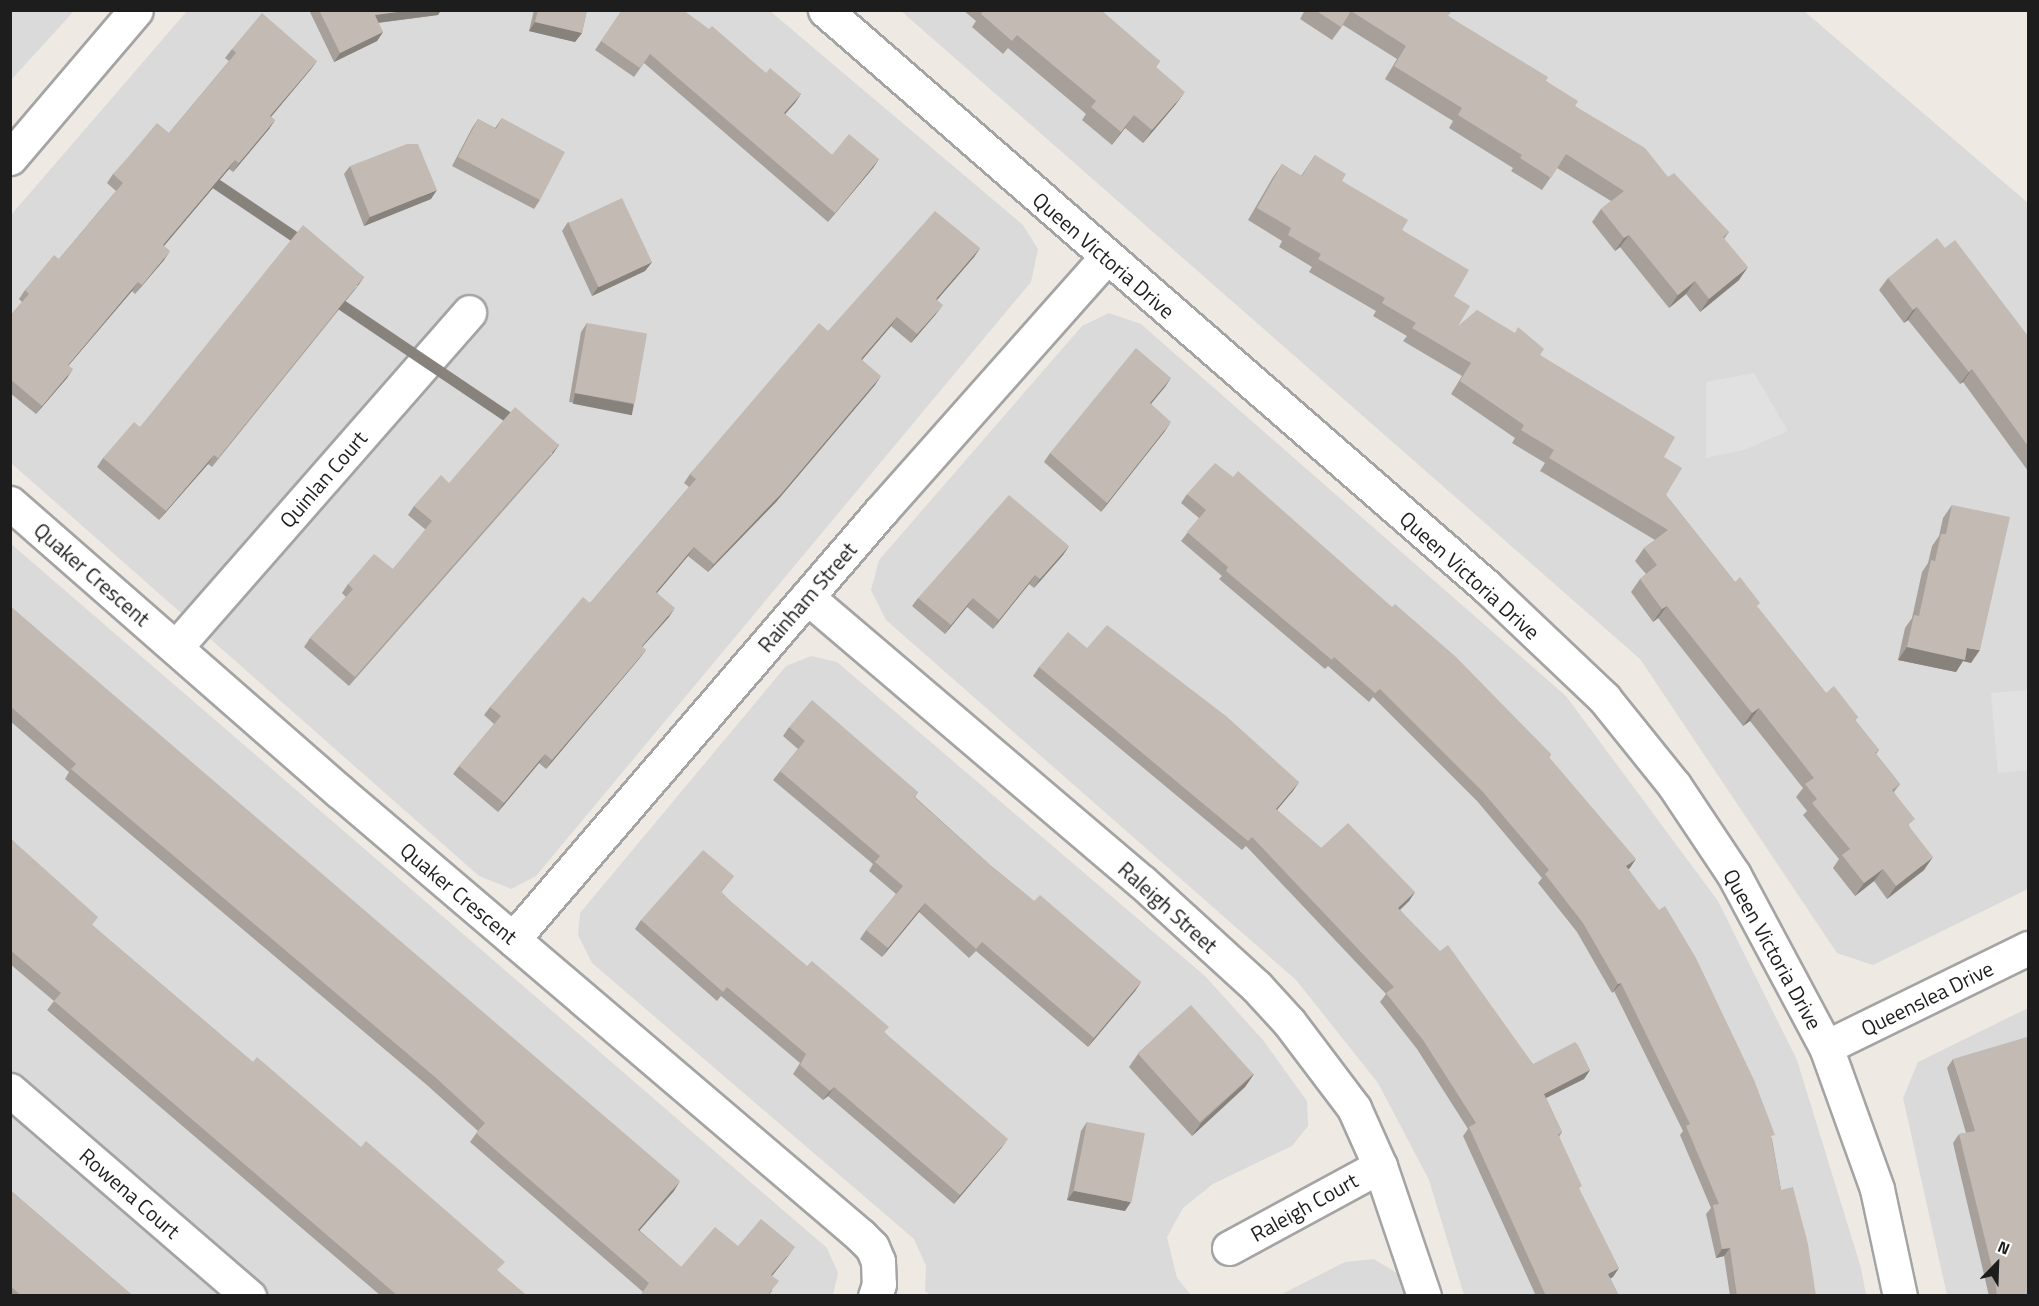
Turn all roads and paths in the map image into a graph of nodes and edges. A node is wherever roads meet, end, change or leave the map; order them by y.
1 (136, 10) edge
2 (825, 10) edge
3 (10, 158) edge
4 (1106, 258) junction
5 (469, 312) dead end
6 (10, 503) edge
7 (807, 597) junction
8 (176, 647) junction
9 (513, 939) junction
10 (2028, 948) edge
11 (1826, 1047) junction
12 (10, 1090) edge
13 (1380, 1166) junction
14 (1229, 1248) dead end
15 (249, 1296) edge
16 (875, 1296) edge
17 (1424, 1296) edge
18 (1900, 1296) edge

1 - 3 street
2 - 4 street, Queen Victoria Drive
4 - 7 street, Rainham Street
4 - 11 street, Queen Victoria Drive
5 - 8 street, Quinlan Court
6 - 8 street, Quaker Crescent
7 - 9 street, Rainham Street
7 - 13 street, Raleigh Street
8 - 9 street, Quaker Crescent
9 - 16 street, Quaker Crescent
10 - 11 street, Queenslea Drive
11 - 18 street, Queen Victoria Drive
12 - 15 street, Rowena Court
13 - 14 street, Raleigh Court
13 - 17 street, Raleigh Street

